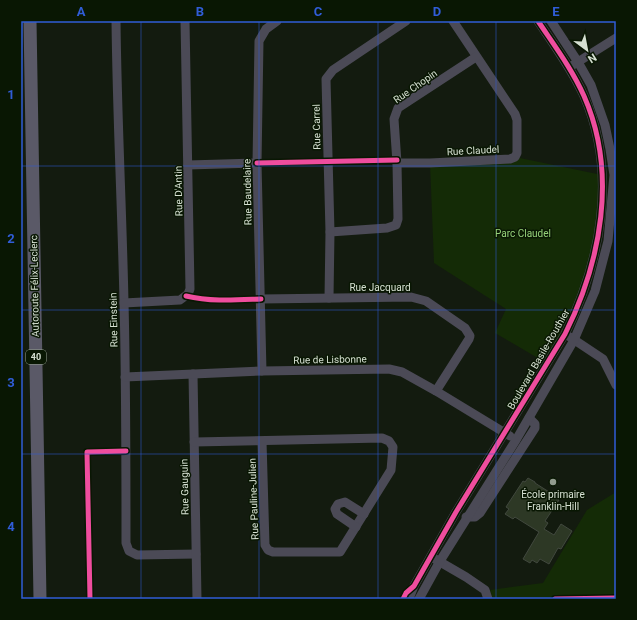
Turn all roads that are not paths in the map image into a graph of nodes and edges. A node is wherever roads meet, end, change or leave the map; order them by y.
1 (30, 21) edge
2 (116, 21) edge
3 (185, 21) edge
4 (277, 21) edge
5 (406, 21) edge
6 (453, 21) edge
7 (538, 21) edge
8 (551, 21) edge
9 (616, 38) edge
10 (476, 58) junction
11 (578, 62) junction
12 (569, 68) junction
13 (257, 163) junction
14 (397, 163) junction
15 (188, 165) junction
16 (602, 175) junction
17 (615, 175) edge
18 (330, 232) junction
19 (329, 298) junction
20 (261, 299) junction
21 (124, 303) junction
22 (565, 334) junction
23 (574, 340) junction
24 (262, 371) junction
25 (193, 374) junction
26 (125, 377) junction
27 (616, 385) edge
28 (436, 391) junction
29 (528, 418) junction
30 (505, 434) junction
31 (516, 440) junction
32 (262, 441) junction
33 (194, 442) junction
34 (456, 512) junction
35 (364, 514) junction
36 (468, 518) junction
37 (356, 527) junction
38 (196, 554) junction
39 (430, 557) junction
40 (440, 561) junction
41 (40, 599) edge
42 (197, 599) edge
43 (409, 599) edge
44 (419, 599) edge
45 (488, 599) edge

1 - 41 highway, Autoroute Félix-Leclerc / 40
2 - 21 street, Rue Einstein
3 - 15 street, Rue D'Antin
4 - 13 street, Rue Baudelaire
5 - 18 street, Rue Carrel
6 - 10 street, Rue Claudel
7 - 12 street, Boulevard Basile-Routhier
8 - 11 street, Boulevard Basile-Routhier
9 - 11 street
10 - 14 street, Rue Chopin
10 - 14 street, Rue Claudel
11 - 12 street
11 - 17 street, Boulevard Basile-Routhier
12 - 16 street, Boulevard Basile-Routhier
13 - 15 street
13 - 20 street, Rue Baudelaire
14 - 18 street, Rue Chopin
15 - 21 street, Rue D'Antin
16 - 17 street
16 - 22 street, Boulevard Basile-Routhier
17 - 23 street, Boulevard Basile-Routhier
18 - 19 street, Rue Carrel
19 - 20 street, Rue Jacquard
19 - 28 street, Rue Jacquard
20 - 24 street, Rue Baudelaire
21 - 26 street, Rue Einstein
22 - 23 street
22 - 30 street, Boulevard Basile-Routhier
23 - 27 street
23 - 29 street, Boulevard Basile-Routhier
24 - 25 street, Rue de Lisbonne
24 - 28 street, Rue de Lisbonne
25 - 26 street, Rue de Lisbonne
25 - 33 street, Rue Gauguin
26 - 38 street, Rue Einstein
28 - 30 street, Rue de Lisbonne
29 - 31 street, Boulevard Basile-Routhier
29 - 36 street
30 - 31 street, Rue de Lisbonne
30 - 34 street, Boulevard Basile-Routhier
31 - 36 street, Boulevard Basile-Routhier
32 - 33 street, Rue Pauline-Julien
32 - 35 street, Rue Pauline-Julien
32 - 37 street, Rue Pauline-Julien
33 - 38 street, Rue Gauguin
34 - 36 street
34 - 39 street, Boulevard Basile-Routhier
35 - 37 street, Rue Pauline-Julien
35 - 37 street
36 - 40 street, Boulevard Basile-Routhier
38 - 42 street, Rue Gauguin
39 - 40 street
39 - 43 street, Boulevard Basile-Routhier
40 - 44 street, Boulevard Basile-Routhier
40 - 45 street

